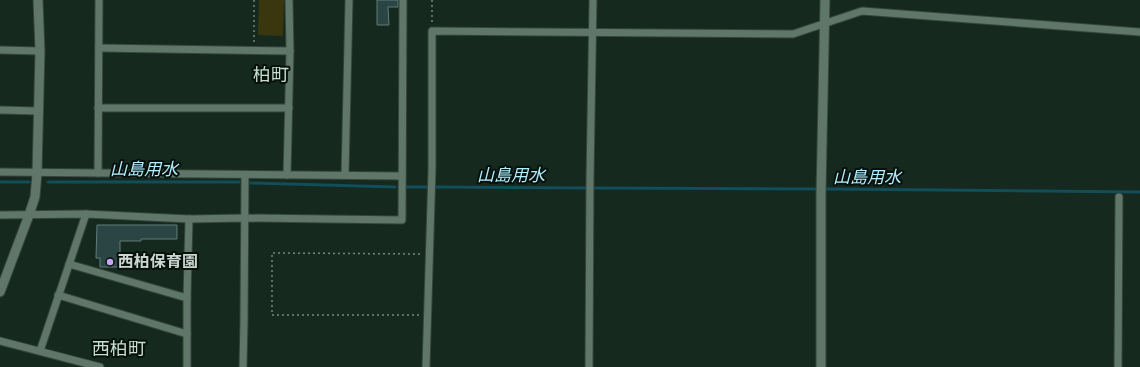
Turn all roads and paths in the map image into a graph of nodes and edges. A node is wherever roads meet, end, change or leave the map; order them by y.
1 (38, 0) edge
2 (99, 0) edge
3 (254, 0) edge
4 (289, 0) edge
5 (349, 0) edge
6 (403, 0) edge
7 (432, 0) edge
8 (593, 0) edge
9 (824, 0) edge
10 (824, 24) junction
11 (432, 31) junction
12 (593, 32) junction
13 (1140, 32) edge
14 (99, 48) junction
15 (0, 50) edge
16 (254, 50) junction
17 (40, 51) junction
18 (290, 51) junction
19 (98, 108) junction
20 (289, 108) junction
21 (0, 110) edge
22 (38, 111) junction
23 (0, 172) edge
24 (37, 173) junction
25 (98, 173) junction
26 (245, 175) junction
27 (287, 175) junction
28 (345, 176) junction
29 (402, 176) junction
30 (1119, 197) dead end
31 (86, 214) junction
32 (0, 215) edge
33 (30, 215) junction
34 (244, 218) junction
35 (189, 219) junction
36 (429, 254) junction
37 (69, 264) junction
38 (3, 276) edge
39 (0, 292) edge
40 (58, 295) junction
41 (187, 298) junction
42 (427, 316) junction
43 (187, 334) junction
44 (0, 341) edge
45 (40, 351) junction
46 (100, 367) edge
47 (188, 367) edge
48 (243, 367) edge
49 (426, 367) edge
50 (589, 367) edge
51 (821, 367) edge
52 (1118, 367) edge

1 - 17 street
2 - 14 street
3 - 16 path
4 - 18 street
5 - 28 street
6 - 29 street
7 - 11 path
8 - 12 street
9 - 10 street
10 - 12 street
10 - 13 street
10 - 51 street
11 - 12 street
11 - 36 street
12 - 50 street
14 - 16 street
14 - 19 street
15 - 17 street
16 - 18 street
17 - 22 street
18 - 20 street
19 - 20 street
19 - 25 street
20 - 27 street
21 - 22 street
22 - 24 street
23 - 24 street
24 - 25 street
24 - 33 street
25 - 26 street
26 - 27 street
26 - 34 street
27 - 28 street
28 - 29 street
29 - 34 street
30 - 52 street
31 - 33 street
31 - 35 street
31 - 37 street
32 - 33 street
33 - 38 street
34 - 35 street
34 - 48 street
35 - 41 street
36 - 42 street
36 - 42 path
37 - 40 street
37 - 41 street
38 - 39 street
40 - 43 street
40 - 45 street
41 - 43 street
42 - 49 street
43 - 47 street
44 - 45 street
45 - 46 street

